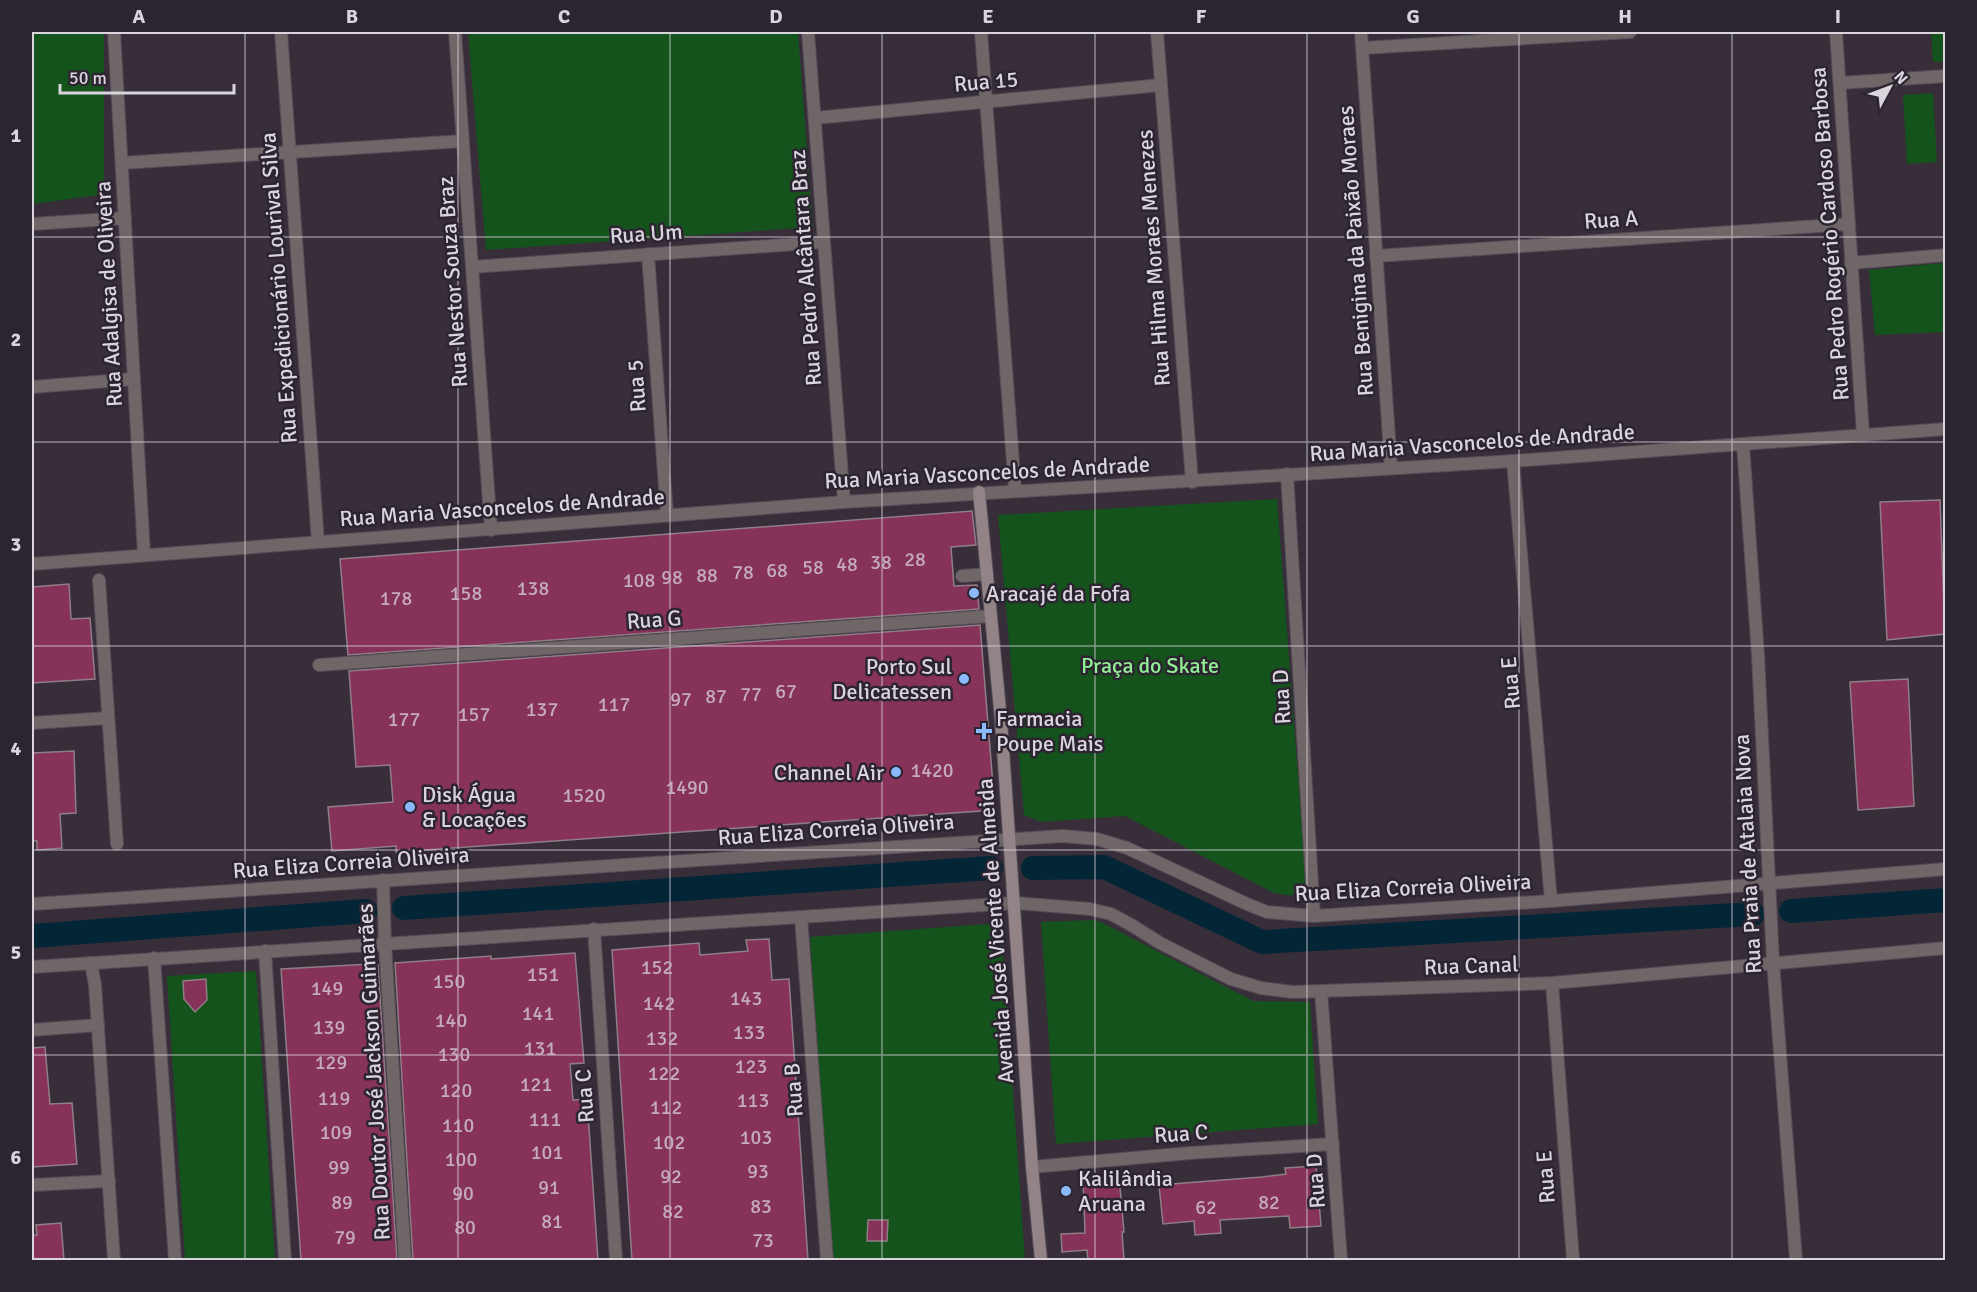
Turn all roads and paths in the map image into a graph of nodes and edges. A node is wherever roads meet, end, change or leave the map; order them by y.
1 (114, 32) edge
2 (281, 32) edge
3 (455, 32) edge
4 (808, 32) edge
5 (981, 32) edge
6 (1157, 32) edge
7 (1360, 32) edge
8 (1630, 32) edge
9 (1836, 32) edge
10 (1362, 48) junction
11 (1946, 76) edge
12 (1840, 83) junction
13 (1161, 85) junction
14 (986, 102) junction
15 (815, 118) junction
16 (463, 141) junction
17 (290, 152) junction
18 (122, 163) junction
19 (125, 218) junction
20 (32, 224) edge
21 (1849, 224) junction
22 (824, 242) junction
23 (648, 254) junction
24 (1946, 255) edge
25 (1376, 256) junction
26 (1851, 263) junction
27 (472, 267) junction
28 (134, 379) junction
29 (32, 387) edge
30 (1946, 429) edge
31 (1863, 434) junction
32 (1743, 445) junction
33 (1513, 461) junction
34 (1391, 467) junction
35 (1287, 474) junction
36 (1192, 482) junction
37 (1015, 490) junction
38 (980, 492) junction
39 (844, 502) junction
40 (667, 515) junction
41 (491, 530) junction
42 (318, 542) junction
43 (144, 554) junction
44 (32, 564) edge
45 (987, 574) junction
46 (963, 576) dead end
47 (99, 580) dead end
48 (991, 616) junction
49 (319, 665) dead end
50 (108, 718) junction
51 (32, 723) edge
52 (1010, 838) junction
53 (117, 844) dead end
54 (1946, 869) edge
55 (383, 880) junction
56 (1771, 882) junction
57 (1551, 901) junction
58 (1015, 903) junction
59 (32, 904) edge
60 (1314, 916) junction
61 (801, 917) junction
62 (594, 929) junction
63 (385, 943) junction
64 (1946, 948) edge
65 (265, 951) junction
66 (154, 958) junction
67 (1773, 962) junction
68 (91, 963) junction
69 (32, 967) edge
70 (1552, 983) junction
71 (1321, 992) junction
72 (98, 1025) junction
73 (32, 1030) edge
74 (1333, 1144) junction
75 (1032, 1167) junction
76 (109, 1181) junction
77 (32, 1185) edge
78 (114, 1260) edge
79 (176, 1260) edge
80 (285, 1260) edge
81 (405, 1260) edge
82 (616, 1260) edge
83 (827, 1260) edge
84 (1041, 1260) edge
85 (1341, 1260) edge
86 (1573, 1260) edge
87 (1796, 1260) edge

1 - 18 street, Rua Adalgisa de Oliveira
2 - 17 street, Rua Expedicionário Lourival Silva
3 - 16 street, Rua Nestor Souza Braz
4 - 15 street, Rua Pedro Alcântara Braz
5 - 14 street
6 - 13 street, Rua Hilma Moraes Menezes
7 - 10 street, Rua Benigina da Paixão Moraes
8 - 10 street
9 - 12 street, Rua Pedro Rogério Cardoso Barbosa
10 - 25 street, Rua Benigina da Paixão Moraes
11 - 12 street
12 - 21 street, Rua Pedro Rogério Cardoso Barbosa
13 - 14 street, Rua 15
13 - 36 street, Rua Hilma Moraes Menezes
14 - 15 street, Rua 15
14 - 37 street
15 - 22 street, Rua Pedro Alcântara Braz
16 - 17 street
16 - 27 street, Rua Nestor Souza Braz
17 - 18 street
17 - 42 street, Rua Expedicionário Lourival Silva
18 - 19 street, Rua Adalgisa de Oliveira
19 - 20 street
19 - 28 street, Rua Adalgisa de Oliveira
21 - 25 street, Rua A
21 - 26 street, Rua Pedro Rogério Cardoso Barbosa
22 - 23 street, Rua Um
22 - 39 street, Rua Pedro Alcântara Braz
23 - 27 street, Rua Um
23 - 40 street, Rua 5
24 - 26 street
25 - 34 street, Rua Benigina da Paixão Moraes
26 - 31 street, Rua Pedro Rogério Cardoso Barbosa
27 - 41 street, Rua Nestor Souza Braz
28 - 29 street
28 - 43 street, Rua Adalgisa de Oliveira
30 - 31 street, Rua Maria Vasconcelos de Andrade
31 - 32 street, Rua Maria Vasconcelos de Andrade
32 - 33 street, Rua Maria Vasconcelos de Andrade
32 - 56 street, Rua Praia de Atalaia Nova
33 - 34 street, Rua Maria Vasconcelos de Andrade
33 - 57 street, Rua E
34 - 35 street, Rua Maria Vasconcelos de Andrade
35 - 36 street, Rua Maria Vasconcelos de Andrade
35 - 60 street, Rua D
36 - 37 street, Rua Maria Vasconcelos de Andrade
37 - 38 street, Rua Maria Vasconcelos de Andrade
38 - 39 street, Rua Maria Vasconcelos de Andrade
38 - 45 street, Avenida José Vicente de Almeida
39 - 40 street, Rua Maria Vasconcelos de Andrade
40 - 41 street, Rua Maria Vasconcelos de Andrade
41 - 42 street, Rua Maria Vasconcelos de Andrade
42 - 43 street, Rua Maria Vasconcelos de Andrade
43 - 44 street, Rua Maria Vasconcelos de Andrade
45 - 46 street
45 - 48 street, Avenida José Vicente de Almeida
47 - 50 street
48 - 49 street, Rua G
48 - 52 street, Avenida José Vicente de Almeida
50 - 51 street
50 - 53 street
52 - 55 street, Rua Eliza Correia Oliveira
52 - 58 street, Avenida José Vicente de Almeida
52 - 60 street, Rua Eliza Correia Oliveira
54 - 56 street, Rua Eliza Correia Oliveira
55 - 59 street, Rua Eliza Correia Oliveira
55 - 63 street, Rua Doutor José Jackson Guimarães
56 - 57 street, Rua Eliza Correia Oliveira
56 - 67 street, Rua Praia de Atalaia Nova
57 - 60 street, Rua Eliza Correia Oliveira
58 - 61 street
58 - 71 street, Rua Canal
58 - 75 street, Avenida José Vicente de Almeida
61 - 62 street
61 - 83 street, Rua B
62 - 63 street
62 - 82 street, Rua C
63 - 65 street
63 - 81 street, Rua Doutor José Jackson Guimarães
64 - 67 street, Rua Canal
65 - 66 street
65 - 80 street
66 - 68 street
66 - 79 street
67 - 70 street, Rua Canal
67 - 87 street, Rua Praia de Atalaia Nova
68 - 69 street
68 - 72 street
70 - 71 street, Rua Canal
70 - 86 street, Rua E
71 - 74 street, Rua D
72 - 73 street
72 - 76 street
74 - 75 street, Rua C
74 - 85 street, Rua D
75 - 84 street, Avenida José Vicente de Almeida
76 - 77 street
76 - 78 street

